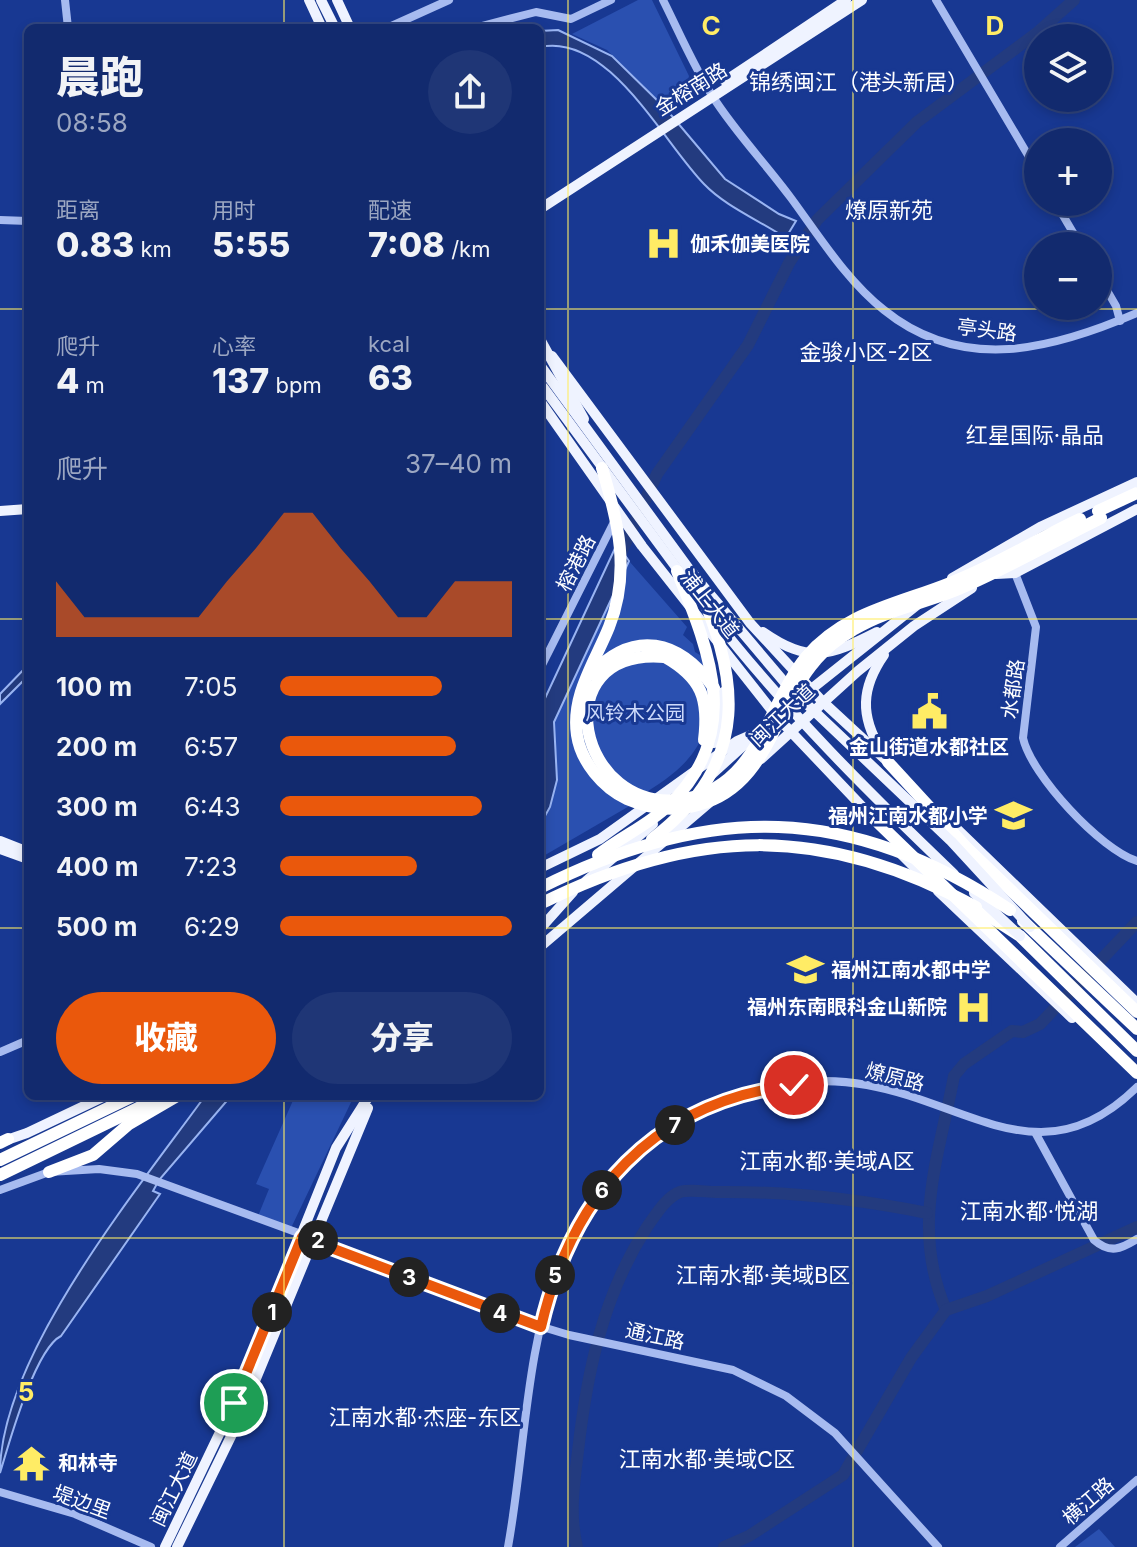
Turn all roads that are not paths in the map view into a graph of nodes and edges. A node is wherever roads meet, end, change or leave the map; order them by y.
1 (65, 0) edge
2 (309, 0) edge
3 (321, 0) edge
4 (337, 0) edge
5 (449, 0) edge
6 (611, 0) edge
7 (663, 0) edge
8 (846, 0) edge
9 (862, 0) edge
10 (936, 0) edge
11 (68, 24) edge
12 (320, 24) edge
13 (333, 24) edge
14 (348, 24) edge
15 (396, 24) edge
16 (490, 24) edge
17 (711, 94) junction
18 (1024, 148) edge
19 (544, 206) edge
20 (0, 220) edge
21 (24, 221) edge
22 (1112, 299) edge
23 (1137, 313) edge
24 (1120, 321) junction
25 (544, 345) edge
26 (552, 356) junction
27 (544, 371) edge
28 (544, 388) edge
29 (544, 407) edge
30 (589, 436) junction
31 (602, 468) junction
32 (1137, 484) edge
33 (1137, 493) edge
34 (1137, 502) edge
35 (24, 509) edge
36 (0, 511) edge
37 (1137, 512) edge
38 (1099, 515) junction
39 (621, 518) junction
40 (677, 571) junction
41 (692, 573) junction
42 (1015, 573) junction
43 (897, 622) junction
44 (750, 623) junction
45 (892, 644) junction
46 (721, 647) junction
47 (544, 662) edge
48 (812, 690) junction
49 (822, 701) junction
50 (578, 702) junction
51 (777, 717) junction
52 (758, 731) junction
53 (791, 733) junction
54 (722, 745) junction
55 (888, 762) junction
56 (700, 764) junction
57 (643, 809) junction
58 (869, 814) junction
59 (0, 841) edge
60 (0, 849) edge
61 (24, 850) edge
62 (24, 858) edge
63 (1137, 861) edge
64 (544, 866) edge
65 (585, 866) junction
66 (589, 879) junction
67 (544, 886) edge
68 (570, 895) junction
69 (544, 902) edge
70 (544, 924) edge
71 (1030, 927) junction
72 (1020, 936) junction
73 (544, 944) edge
74 (1137, 1003) edge
75 (1137, 1012) edge
76 (1137, 1029) edge
77 (24, 1042) edge
78 (1137, 1051) edge
79 (0, 1052) edge
80 (1137, 1073) edge
81 (1137, 1080) edge
82 (1137, 1087) edge
83 (96, 1100) edge
84 (125, 1100) edge
85 (155, 1100) edge
86 (170, 1100) edge
87 (369, 1100) edge
88 (1036, 1134) junction
89 (3, 1141) edge
90 (0, 1160) edge
91 (49, 1172) junction
92 (0, 1175) edge
93 (0, 1190) edge
94 (307, 1238) junction
95 (1137, 1239) edge
96 (541, 1327) junction
97 (1137, 1480) edge
98 (0, 1492) edge
99 (151, 1547) edge
100 (165, 1547) edge
101 (177, 1547) edge
102 (508, 1547) edge
103 (938, 1547) edge
104 (1060, 1547) edge

1 - 11 street
2 - 12 main road
3 - 13 main road
4 - 14 main road
5 - 15 street
6 - 16 street
7 - 17 street
8 - 17 main road, 金榕南路
9 - 17 main road, 金榕南路
10 - 18 street
17 - 19 main road, 金榕南路
17 - 24 street, 亭头路
20 - 21 street
22 - 24 street
23 - 24 street, 亭头路
25 - 26 main road
26 - 30 main road
26 - 44 main road, 浦上大道
27 - 30 main road
28 - 31 main road, bridge
29 - 39 main road, 浦上大道
30 - 41 main road
31 - 40 main road, bridge
31 - 50 highway, bridge
32 - 43 main road, 闽江大道
33 - 38 highway
34 - 38 highway
35 - 36 main road
37 - 42 main road, 闽江大道
38 - 50 highway, bridge
38 - 56 highway, bridge
39 - 46 main road, 浦上大道
39 - 47 street, 榕港路
40 - 56 highway, bridge
40 - 72 main road, bridge
41 - 54 highway, bridge
41 - 71 main road, bridge
42 - 45 main road, 闽江大道
42 - 63 street, 水都路
43 - 44 main road
43 - 48 main road, 闽江大道
44 - 48 main road, 浦上大道
45 - 49 main road, 闽江大道
45 - 55 main road
46 - 51 main road, 浦上大道
46 - 56 main road
48 - 49 main road, 浦上大道
48 - 51 main road, 闽江大道
49 - 53 main road, 闽江大道
49 - 55 main road, 浦上大道
50 - 54 highway, bridge
51 - 52 main road, 闽江大道
51 - 53 main road, 浦上大道
52 - 56 main road
52 - 68 main road, 闽江大道
53 - 58 main road, 浦上大道
53 - 73 main road, 闽江大道
54 - 66 highway, bridge
55 - 74 main road, 浦上大道
55 - 75 highway
56 - 57 main road
56 - 65 highway, bridge
57 - 64 main road
57 - 68 main road
58 - 80 highway
58 - 81 main road, 浦上大道
59 - 61 main road
60 - 62 main road
65 - 67 highway, bridge
65 - 71 highway, bridge
66 - 69 highway, bridge
66 - 72 highway, bridge
68 - 70 main road, 闽江大道
71 - 76 highway
72 - 78 highway
77 - 79 street
82 - 88 street, 燎原路
83 - 89 main road
84 - 90 highway
85 - 92 highway
86 - 91 highway
87 - 94 main road, 闽江大道
88 - 95 street
88 - 96 street, 燎原路
91 - 93 street, 通江路
91 - 94 street, 通江路
94 - 96 street, 通江路
94 - 100 main road, 闽江大道
94 - 101 main road, 闽江大道
96 - 102 street, 燎原路
96 - 103 street, 通江路
97 - 104 street, 横江路
98 - 99 street, 堤边里

